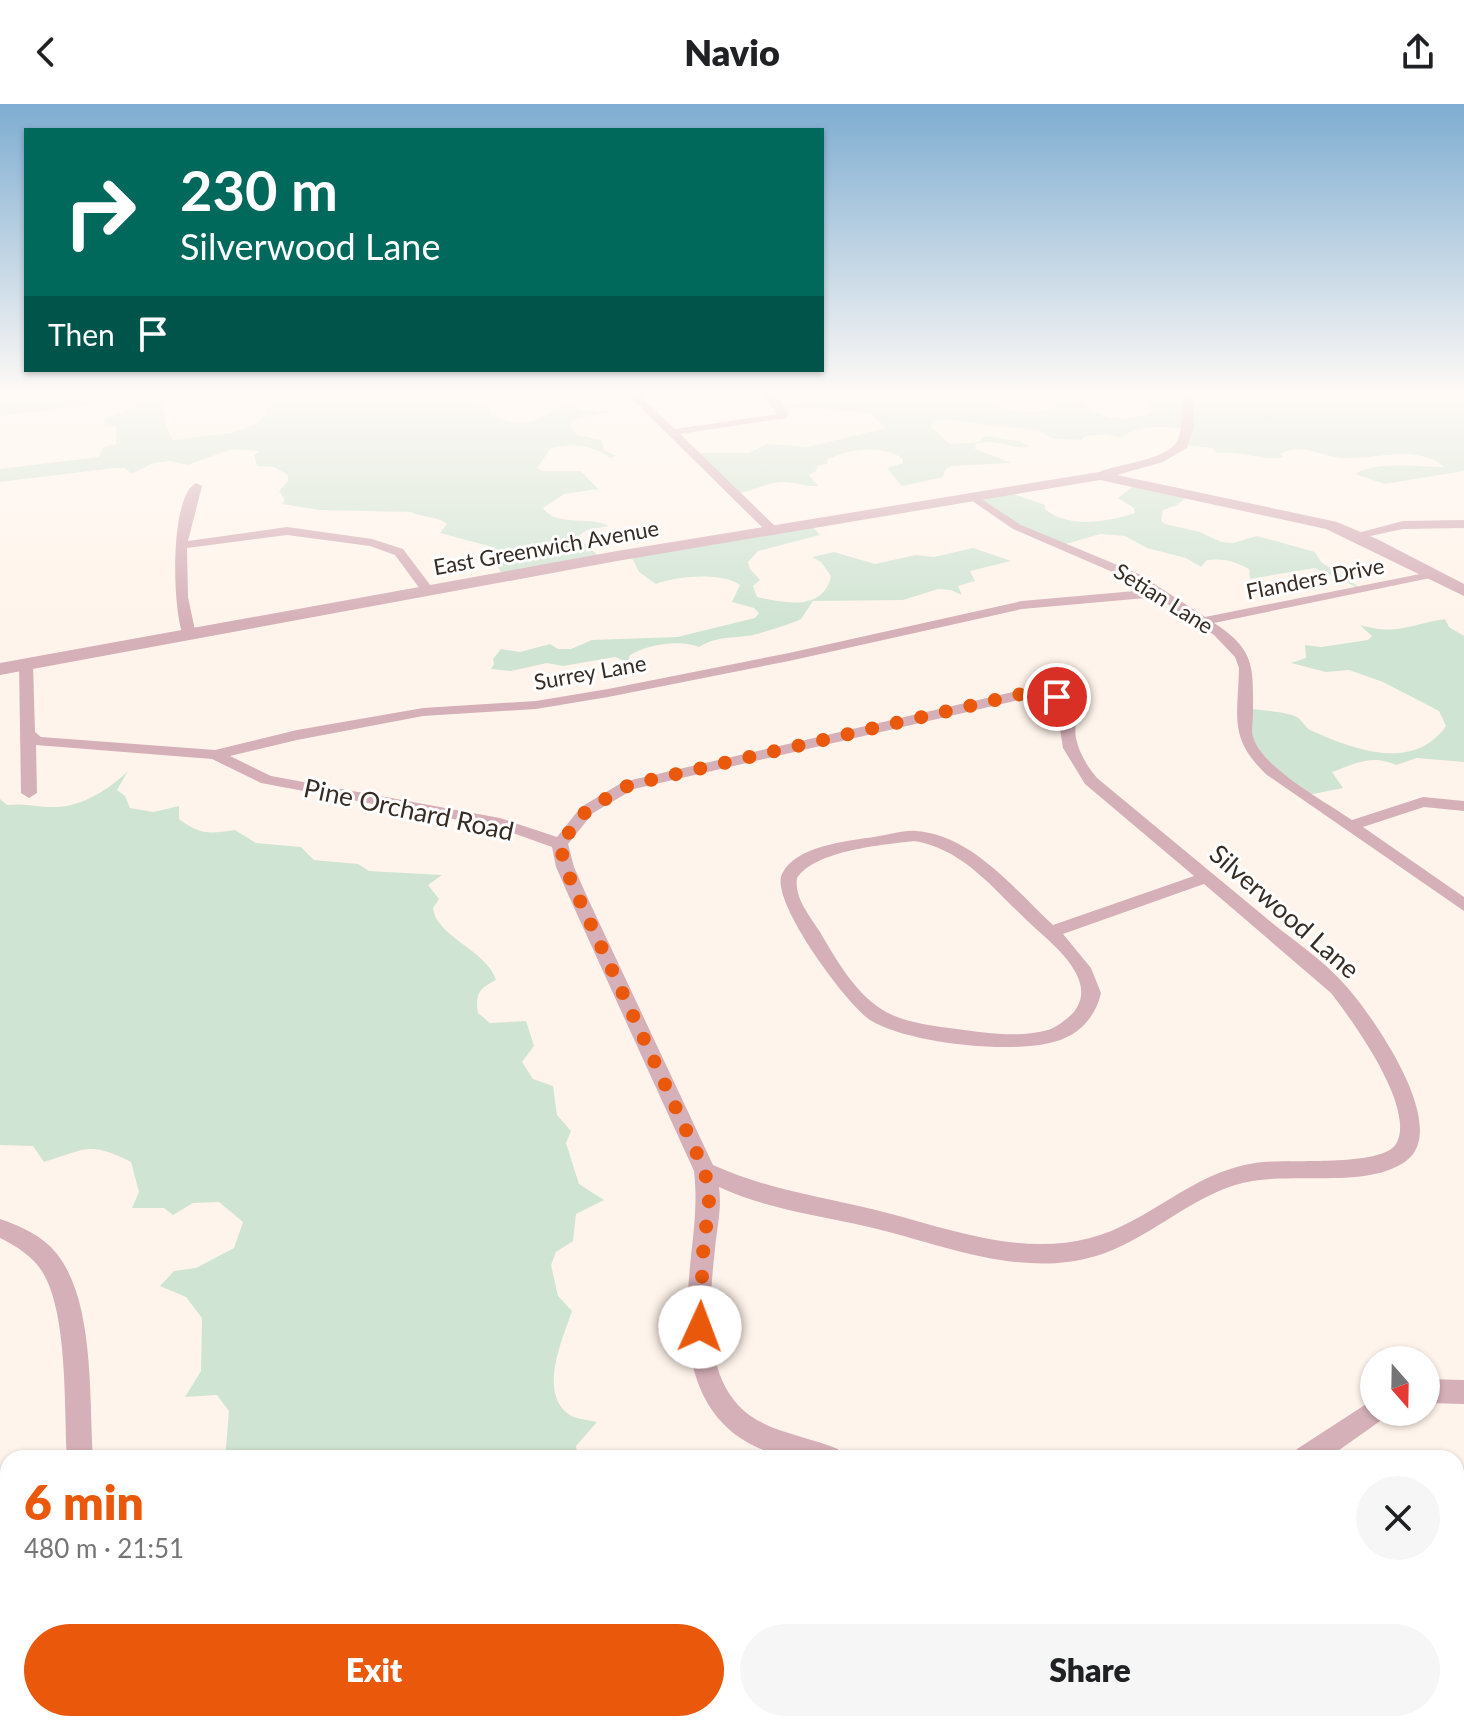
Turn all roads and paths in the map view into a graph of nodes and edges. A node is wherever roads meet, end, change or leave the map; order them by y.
1 (712, 471) edge
2 (1117, 471) edge
3 (1100, 476) junction
4 (196, 486) dead end
5 (972, 496) junction
6 (1464, 524) edge
7 (773, 531) junction
8 (1356, 535) junction
9 (184, 545) junction
10 (1431, 574) junction
11 (428, 590) junction
12 (1464, 591) edge
13 (1158, 593) junction
14 (1205, 621) junction
15 (189, 635) junction
16 (26, 664) junction
17 (0, 669) edge
18 (28, 734) junction
19 (215, 755) junction
20 (29, 793) dead end
21 (1464, 806) edge
22 (1352, 825) junction
23 (560, 844) junction
24 (1205, 878) junction
25 (1464, 905) edge
26 (1051, 932) junction
27 (705, 1171) junction
28 (0, 1228) edge
29 (1440, 1391) edge
30 (1464, 1392) edge
31 (1360, 1421) edge
32 (79, 1450) edge
33 (805, 1450) edge
34 (1318, 1450) edge

1 - 7 street
2 - 3 street
3 - 5 street, East Greenwich Avenue
3 - 8 street, East Greenwich Avenue
4 - 9 street
5 - 7 street, East Greenwich Avenue
5 - 13 street, Setian Lane
6 - 8 street
7 - 11 street, East Greenwich Avenue
8 - 10 street, East Greenwich Avenue
9 - 11 street
9 - 15 street
10 - 12 street, East Greenwich Avenue
10 - 14 street, Flanders Drive
11 - 15 street, East Greenwich Avenue
13 - 14 street, Setian Lane
13 - 19 street, Surrey Lane
14 - 22 street, Setian Lane
15 - 16 street, East Greenwich Avenue
16 - 17 street, East Greenwich Avenue
16 - 18 street
18 - 19 street, Surrey Lane
18 - 20 street
19 - 23 street, Pine Orchard Road
21 - 22 street
22 - 25 street, Setian Lane
23 - 24 street, Silverwood Lane
23 - 27 street
24 - 26 street
24 - 27 street, Silverwood Lane
26 - 26 street
27 - 33 street
28 - 32 street
29 - 30 street
31 - 34 street

